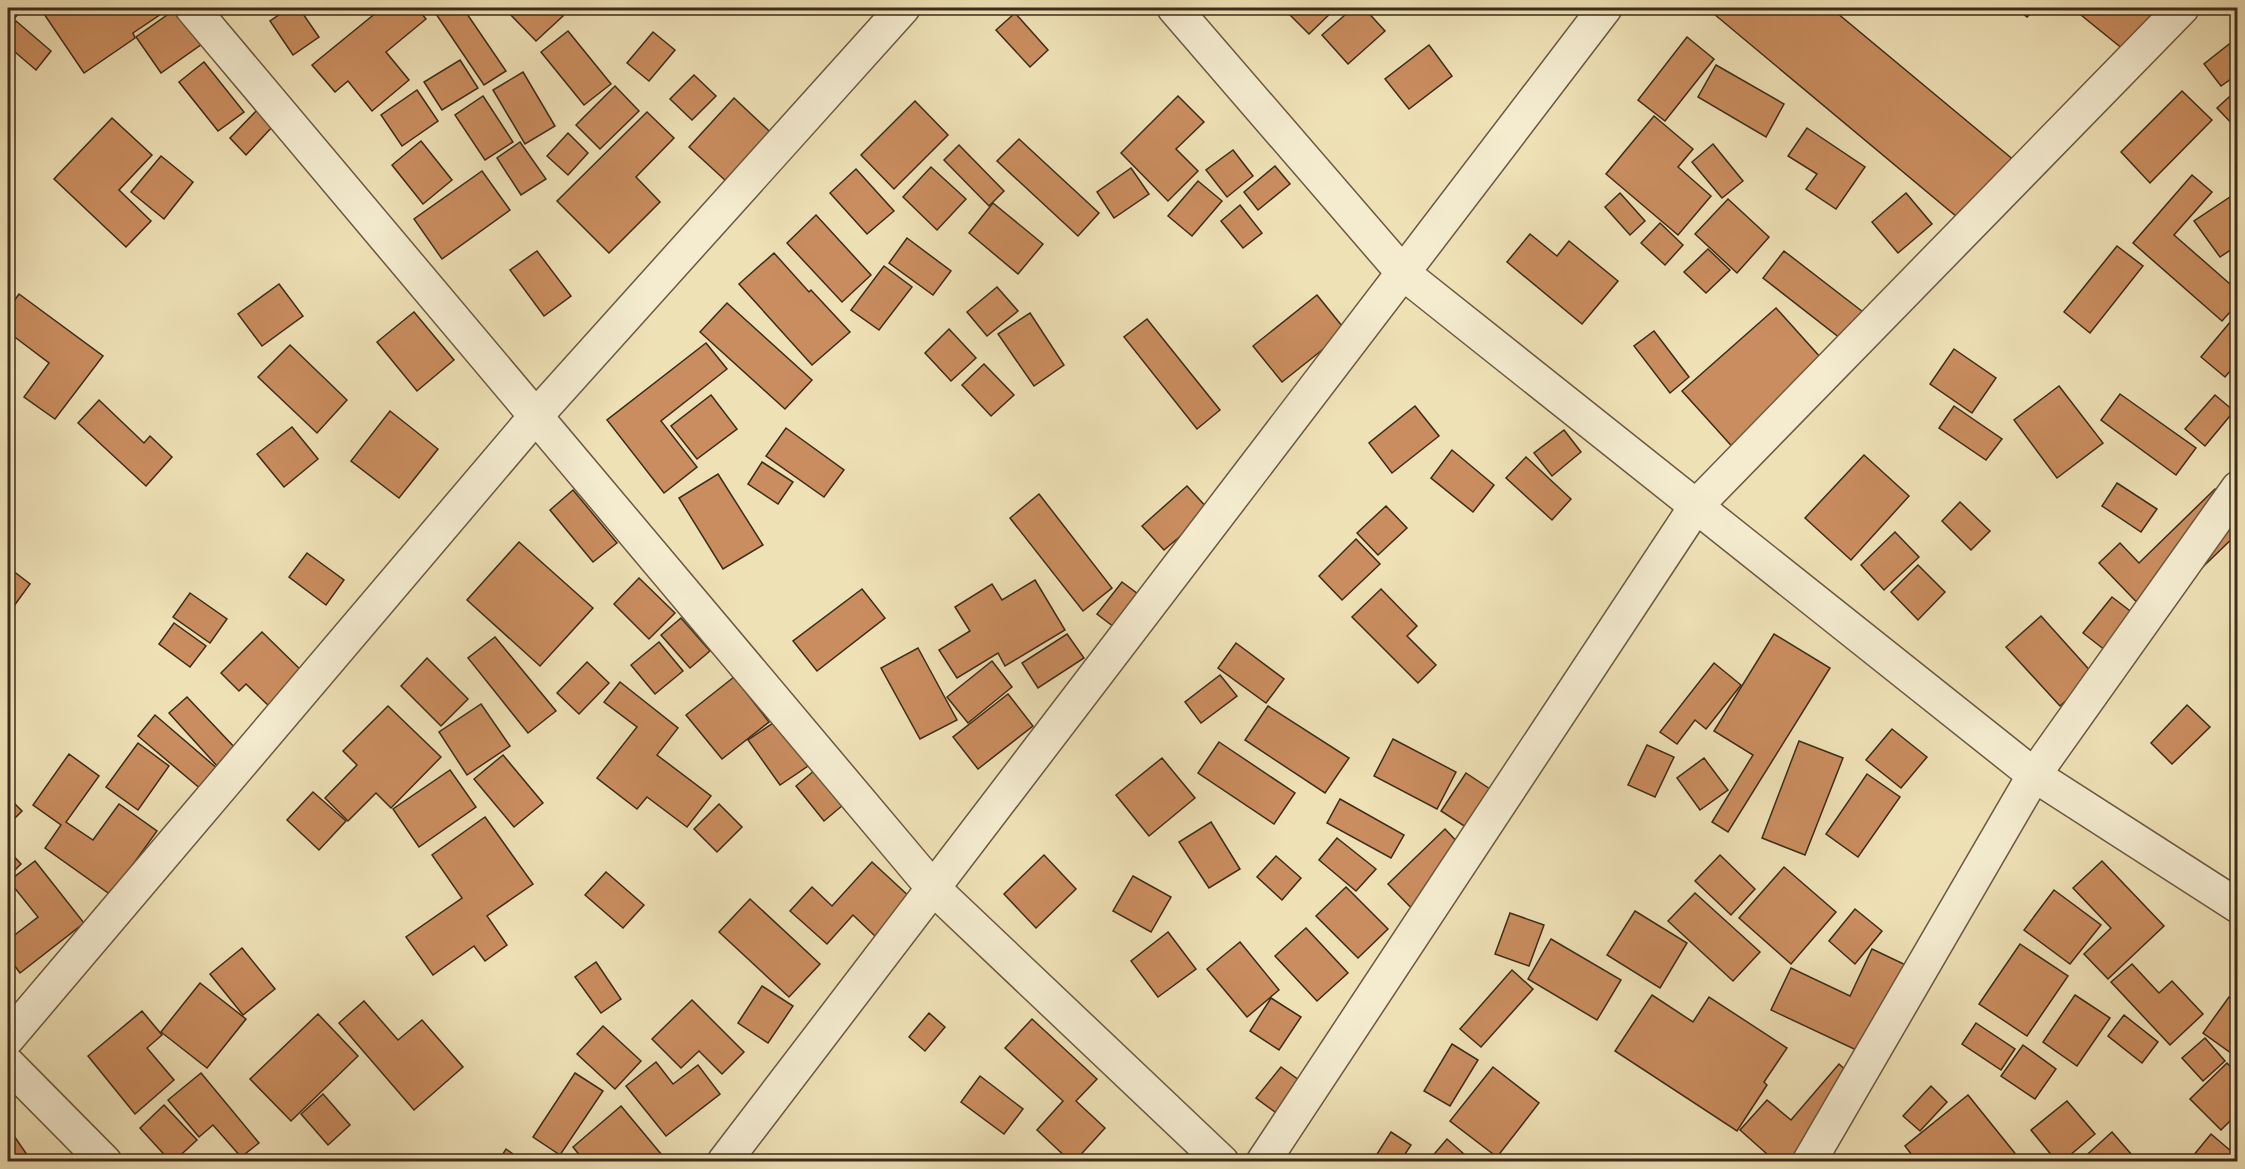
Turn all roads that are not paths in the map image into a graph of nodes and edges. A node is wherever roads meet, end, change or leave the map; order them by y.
1 (192, 8) edge
2 (903, 8) edge
3 (1174, 8) edge
4 (1605, 8) edge
5 (2182, 8) edge
6 (1403, 273) junction
7 (535, 417) junction
8 (2238, 488) edge
9 (1696, 506) junction
10 (2034, 775) junction
11 (933, 888) junction
12 (2238, 906) edge
13 (8, 1038) edge
14 (8, 1064) edge
15 (105, 1161) edge
16 (724, 1161) edge
17 (1222, 1161) edge
18 (1263, 1161) edge
19 (1809, 1161) edge

1 - 7 street
2 - 7 street
3 - 6 street
4 - 6 street
5 - 9 street
6 - 9 street
6 - 11 street
7 - 11 street
7 - 13 street
8 - 10 street
9 - 10 street
9 - 18 street
10 - 12 street
10 - 19 street
11 - 16 street
11 - 17 street
14 - 15 street

